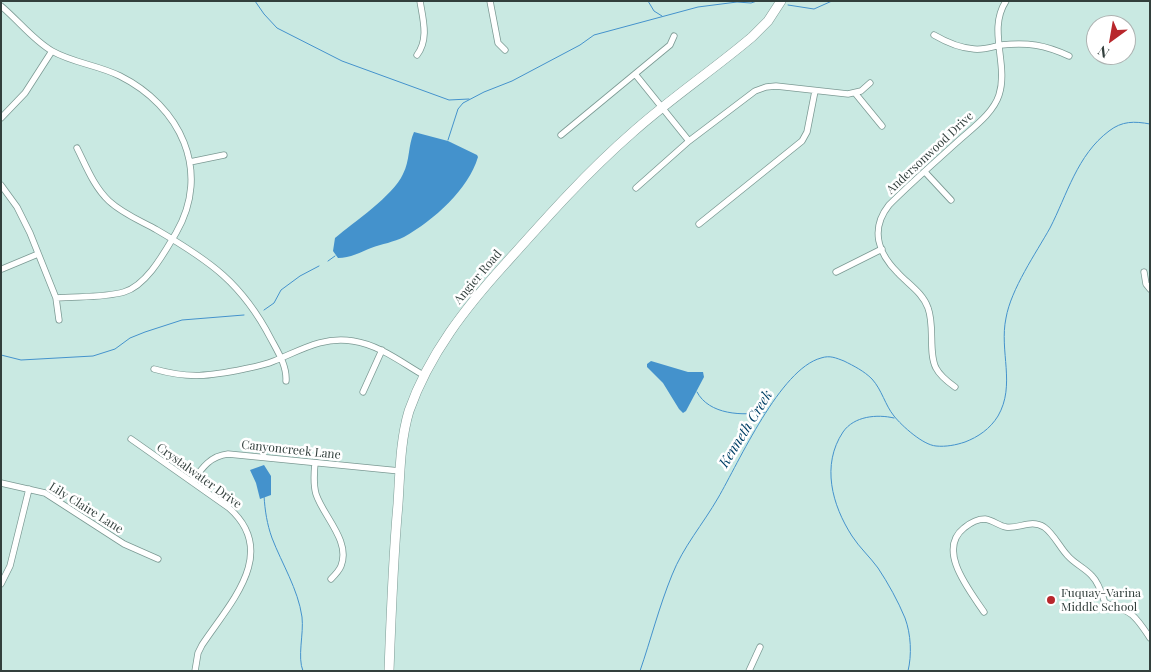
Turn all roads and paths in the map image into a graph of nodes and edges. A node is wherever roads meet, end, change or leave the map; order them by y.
1 (420, 1) edge
2 (490, 1) edge
3 (782, 1) edge
4 (1006, 1) edge
5 (1, 6) edge
6 (934, 35) dead end
7 (674, 36) dead end
8 (999, 46) junction
9 (505, 50) dead end
10 (52, 51) junction
11 (417, 55) dead end
12 (1070, 56) dead end
13 (635, 74) junction
14 (870, 83) dead end
15 (815, 91) junction
16 (855, 93) junction
17 (662, 108) junction
18 (1, 118) edge
19 (882, 126) dead end
20 (561, 136) dead end
21 (689, 141) junction
22 (77, 148) dead end
23 (224, 155) dead end
24 (190, 162) junction
25 (924, 172) junction
26 (1, 185) edge
27 (636, 188) dead end
28 (951, 200) dead end
29 (699, 224) dead end
30 (172, 240) junction
31 (882, 249) junction
32 (38, 254) junction
33 (2, 269) edge
34 (836, 272) dead end
35 (1144, 272) dead end
36 (1150, 289) edge
37 (56, 298) junction
38 (58, 320) dead end
39 (382, 350) junction
40 (281, 358) junction
41 (154, 369) dead end
42 (425, 376) junction
43 (286, 381) dead end
44 (955, 388) dead end
45 (363, 392) dead end
46 (131, 439) dead end
47 (315, 463) junction
48 (400, 471) junction
49 (192, 482) junction
50 (1, 483) edge
51 (29, 489) junction
52 (158, 559) dead end
53 (331, 579) dead end
54 (1, 584) edge
55 (984, 612) dead end
56 (1150, 638) edge
57 (760, 647) dead end
58 (195, 671) edge
59 (388, 671) edge
60 (749, 671) edge

1 - 11 street
2 - 9 street
3 - 17 street, Angier Road
4 - 8 street, Andersonwood Drive
5 - 10 street
6 - 8 street
7 - 13 street
8 - 12 street
8 - 25 street, Andersonwood Drive
10 - 18 street
10 - 24 street
13 - 17 street
13 - 20 street
14 - 16 street
15 - 16 street
15 - 21 street
15 - 29 street
16 - 19 street
17 - 21 street
17 - 42 street, Angier Road
21 - 27 street
22 - 30 street
23 - 24 street
24 - 30 street
25 - 28 street
25 - 31 street, Andersonwood Drive
26 - 32 street
30 - 37 street
30 - 40 street
31 - 34 street
31 - 44 street, Andersonwood Drive
32 - 33 street
32 - 37 street
35 - 36 street
37 - 38 street
39 - 40 street
39 - 42 street
39 - 45 street
40 - 41 street
40 - 43 street
42 - 48 street, Angier Road
46 - 49 street, Crystalwater Drive
47 - 48 street, Canyoncreek Lane
47 - 49 street, Canyoncreek Lane
47 - 53 street
48 - 59 street, Angier Road
49 - 58 street, Crystalwater Drive
50 - 51 street, Lily Claire Lane
51 - 52 street, Lily Claire Lane
51 - 54 street
55 - 56 street
57 - 60 street

